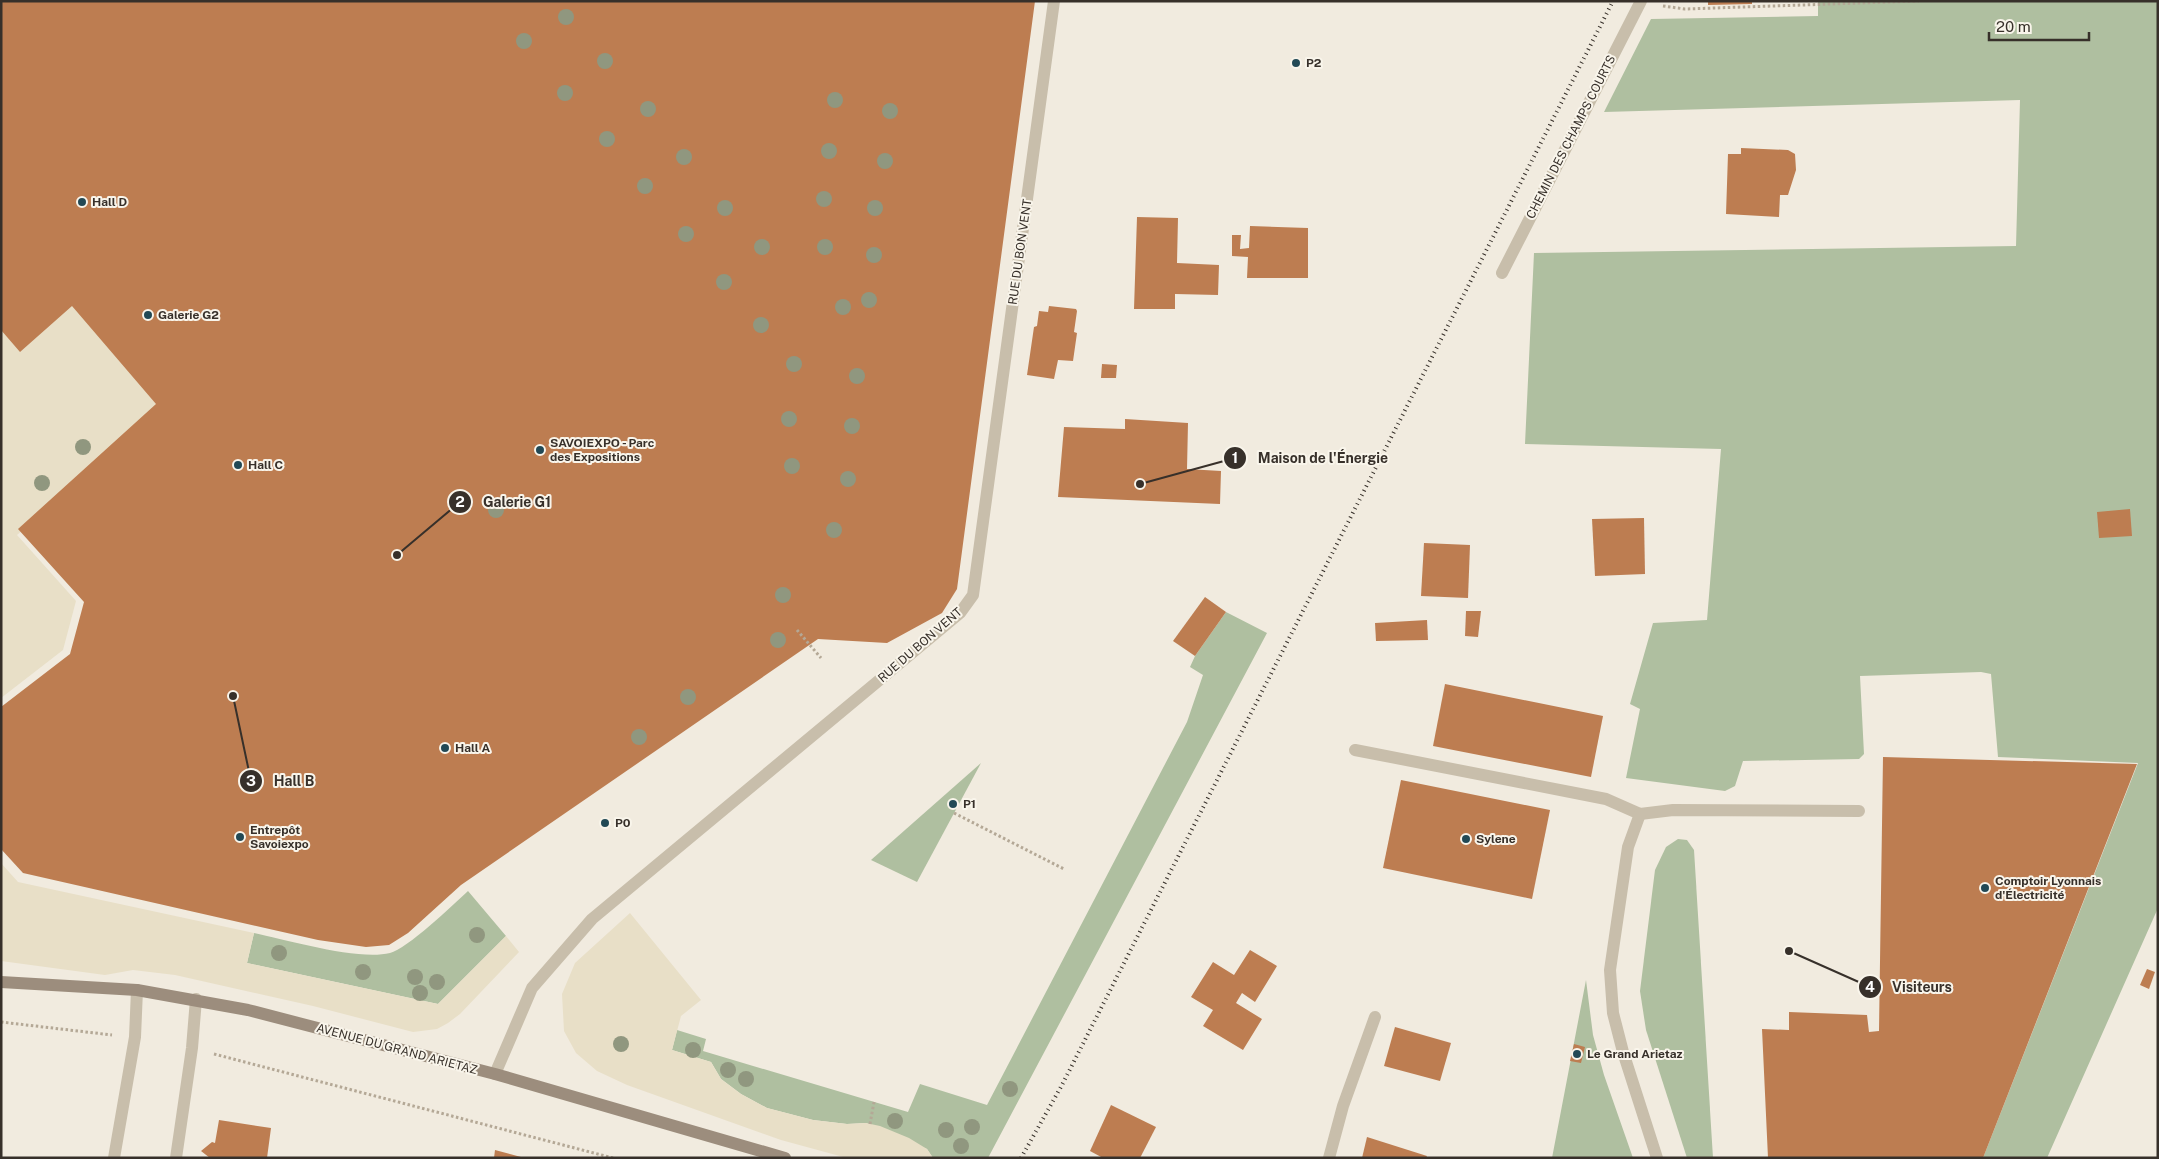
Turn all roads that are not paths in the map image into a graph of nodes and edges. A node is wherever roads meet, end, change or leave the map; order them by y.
1 (1054, 1) edge
2 (1641, 2) edge
3 (1502, 273) dead end
4 (1355, 750) dead end
5 (1859, 811) dead end
6 (1640, 814) junction
7 (1, 982) edge
8 (137, 990) junction
9 (196, 999) junction
10 (1375, 1017) dead end
11 (495, 1074) junction
12 (1651, 1143) junction
13 (114, 1158) edge
14 (176, 1158) edge
15 (785, 1158) edge
16 (1329, 1158) edge
17 (1651, 1158) edge
18 (1657, 1158) edge

1 - 11 street, RUE DU BON VENT
2 - 3 street, CHEMIN DES CHAMPS COURTS
4 - 6 street
5 - 6 street
6 - 12 street
7 - 8 main road, AVENUE DU GRAND ARIETAZ
8 - 9 main road, AVENUE DU GRAND ARIETAZ
8 - 13 street
9 - 11 main road, AVENUE DU GRAND ARIETAZ
9 - 14 street
10 - 16 street
11 - 15 main road, AVENUE DU GRAND ARIETAZ
12 - 17 street
12 - 18 street

